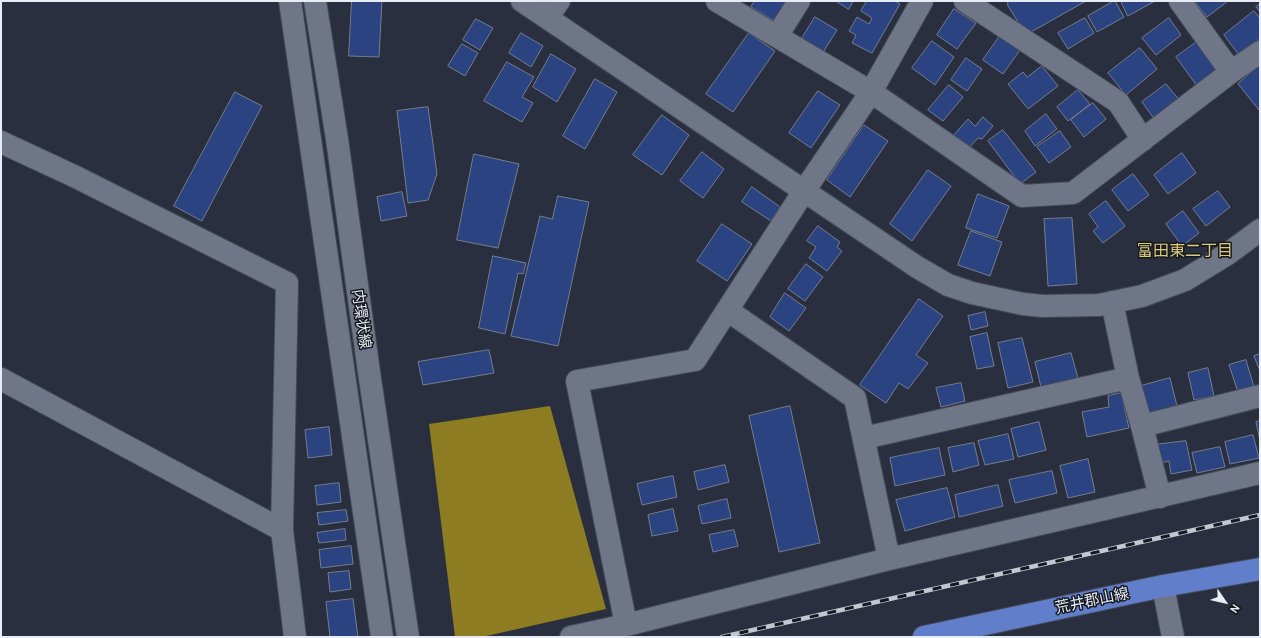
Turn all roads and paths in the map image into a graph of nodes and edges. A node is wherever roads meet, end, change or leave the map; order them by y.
1 (290, 1) edge
2 (314, 1) edge
3 (522, 1) edge
4 (718, 1) edge
5 (799, 1) edge
6 (922, 1) edge
7 (965, 1) edge
8 (1180, 1) edge
9 (553, 10) edge
10 (777, 36) junction
11 (1260, 52) edge
12 (1231, 72) junction
13 (870, 92) junction
14 (1143, 140) junction
15 (1, 142) edge
16 (804, 191) junction
17 (1260, 230) edge
18 (1112, 302) junction
19 (727, 310) junction
20 (1128, 378) junction
21 (1, 379) edge
22 (1260, 396) edge
23 (1142, 426) junction
24 (864, 438) junction
25 (1260, 473) edge
26 (1160, 497) junction
27 (282, 530) junction
28 (889, 559) junction
29 (1260, 569) edge
30 (1164, 586) junction
31 (626, 625) junction
32 (295, 637) edge
33 (382, 637) edge
34 (408, 637) edge
35 (571, 637) edge
36 (924, 637) edge
37 (1173, 637) edge

1 - 33 street, 内環状線
2 - 34 street, 内環状線
3 - 9 street
4 - 10 street
5 - 10 street
6 - 13 street
7 - 14 street
8 - 12 street
9 - 16 street
10 - 13 street
11 - 12 street
12 - 14 street
13 - 14 street
13 - 16 street
15 - 27 street
16 - 18 street
16 - 19 street
17 - 18 street
18 - 20 street
19 - 24 street
19 - 31 street
20 - 23 street
20 - 24 street
21 - 27 street
22 - 23 street
23 - 26 street
24 - 28 street
25 - 26 street
26 - 28 street
27 - 32 street
28 - 31 street
29 - 30 main road, 荒井郡山線
30 - 36 main road, 荒井郡山線
30 - 37 street
31 - 35 street

